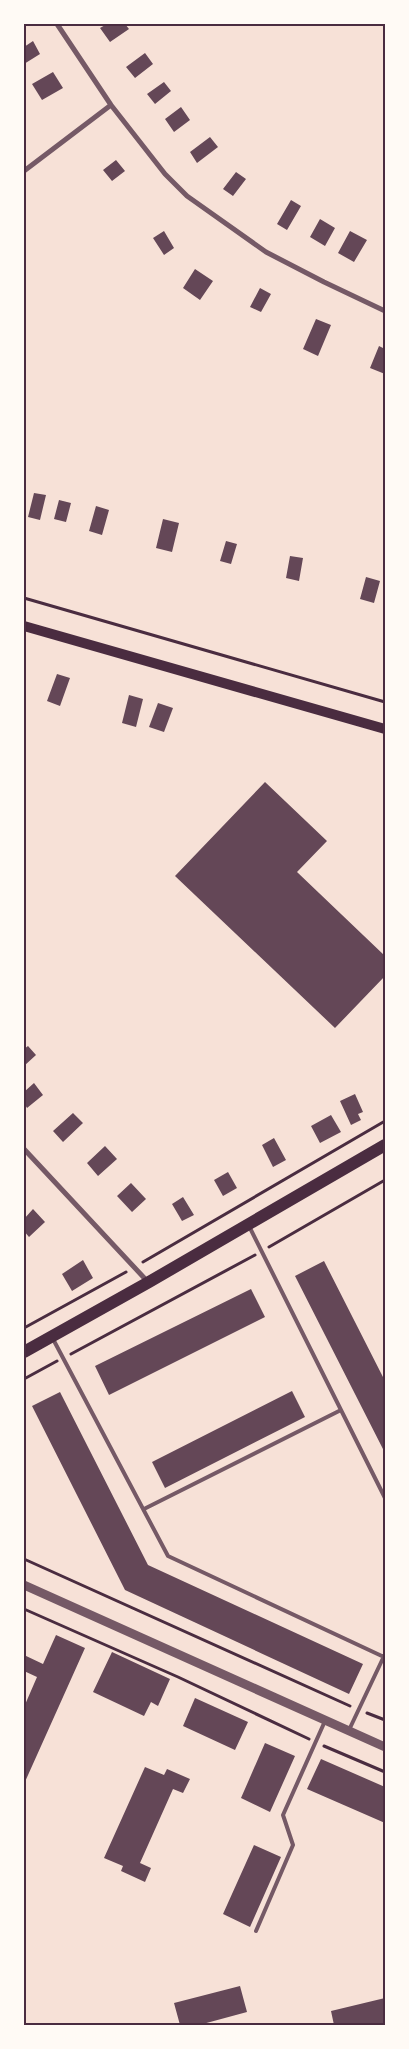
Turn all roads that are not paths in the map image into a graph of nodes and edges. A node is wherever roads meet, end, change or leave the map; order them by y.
1 (57, 24) edge
2 (111, 105) junction
3 (24, 171) edge
4 (385, 311) edge
5 (24, 626) edge
6 (385, 729) edge
7 (385, 1145) edge
8 (24, 1149) edge
9 (248, 1224) junction
10 (149, 1282) junction
11 (52, 1337) junction
12 (24, 1352) edge
13 (341, 1410) junction
14 (385, 1498) edge
15 (144, 1509) junction
16 (24, 1585) edge
17 (384, 1655) edge
18 (325, 1720) junction
19 (349, 1730) junction
20 (385, 1747) edge
21 (256, 1931) dead end

1 - 2 street
2 - 3 street
2 - 4 street
5 - 6 main road
7 - 9 main road
8 - 10 street
9 - 10 main road
9 - 13 lane
10 - 11 main road
11 - 12 main road
11 - 15 lane
13 - 14 lane
13 - 15 lane
15 - 17 lane
16 - 18 street
17 - 19 lane
18 - 19 street
18 - 21 lane
19 - 20 street

